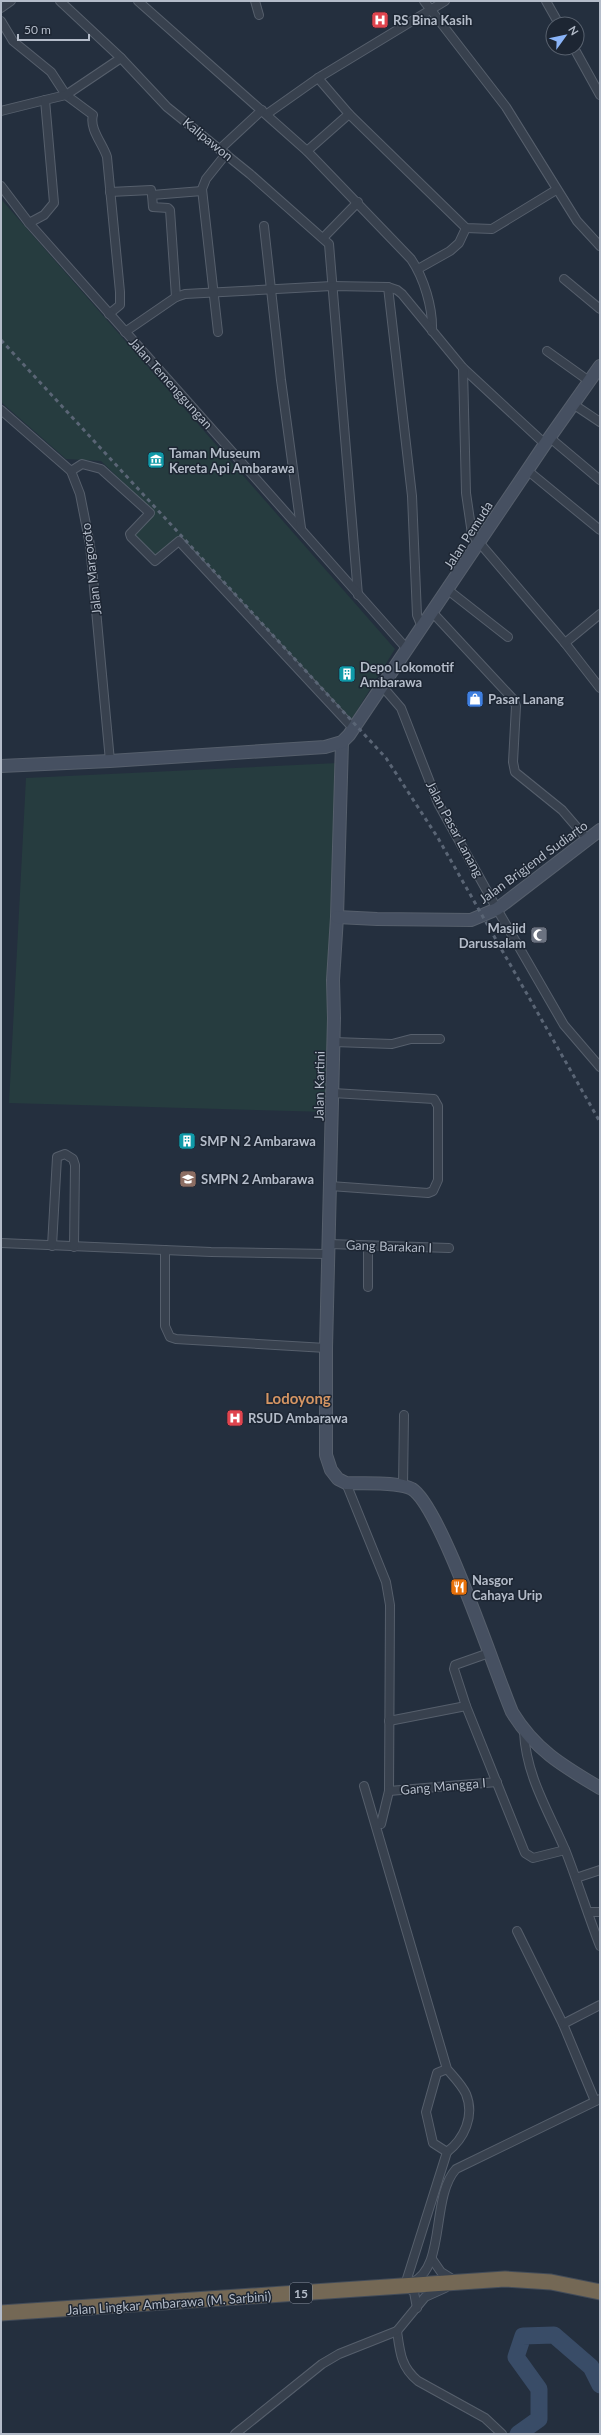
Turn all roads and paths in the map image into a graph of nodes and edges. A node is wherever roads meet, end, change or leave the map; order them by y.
1 (11, 1) edge
2 (60, 1) edge
3 (138, 1) edge
4 (255, 1) edge
5 (424, 1) edge
6 (445, 1) edge
7 (546, 1) edge
8 (1, 8) edge
9 (431, 10) junction
10 (259, 15) dead end
11 (554, 16) edge
12 (1, 21) edge
13 (579, 56) edge
14 (121, 58) junction
15 (318, 78) junction
16 (600, 94) edge
17 (66, 95) junction
18 (45, 100) junction
19 (1, 112) edge
20 (264, 112) junction
21 (349, 114) junction
22 (307, 150) junction
23 (223, 152) junction
24 (1, 186) edge
25 (556, 190) junction
26 (202, 191) junction
27 (110, 192) junction
28 (152, 195) junction
29 (358, 202) junction
30 (29, 223) junction
31 (264, 226) dead end
32 (466, 228) junction
33 (323, 238) junction
34 (600, 246) edge
35 (418, 269) junction
36 (564, 279) dead end
37 (332, 286) junction
38 (388, 287) junction
39 (272, 289) junction
40 (213, 291) junction
41 (176, 297) junction
42 (600, 309) edge
43 (109, 314) junction
44 (432, 331) junction
45 (125, 332) junction
46 (218, 332) dead end
47 (547, 351) dead end
48 (600, 366) edge
49 (462, 368) junction
50 (589, 381) junction
51 (573, 404) junction
52 (1, 410) edge
53 (600, 422) edge
54 (547, 441) junction
55 (527, 470) junction
56 (71, 471) junction
57 (600, 480) edge
58 (301, 529) junction
59 (600, 530) edge
60 (479, 544) junction
61 (448, 590) junction
62 (358, 595) junction
63 (433, 613) junction
64 (600, 614) edge
65 (422, 627) junction
66 (508, 637) dead end
67 (565, 642) junction
68 (407, 649) junction
69 (382, 686) junction
70 (600, 688) edge
71 (356, 724) junction
72 (342, 742) junction
73 (110, 761) junction
74 (1, 766) edge
75 (600, 830) edge
76 (587, 840) junction
77 (497, 909) junction
78 (338, 917) junction
79 (440, 1039) dead end
80 (334, 1042) junction
81 (600, 1067) edge
82 (333, 1093) junction
83 (330, 1186) junction
84 (1, 1243) edge
85 (52, 1246) junction
86 (368, 1246) junction
87 (74, 1247) junction
88 (449, 1248) dead end
89 (329, 1249) junction
90 (165, 1250) junction
91 (368, 1287) dead end
92 (326, 1348) junction
93 (404, 1415) dead end
94 (346, 1483) junction
95 (404, 1487) junction
96 (489, 1652) junction
97 (466, 1706) junction
98 (389, 1721) junction
99 (524, 1732) junction
100 (497, 1782) junction
101 (364, 1786) dead end
102 (600, 1788) edge
103 (389, 1791) junction
104 (381, 1824) dead end
105 (565, 1850) junction
106 (600, 1870) edge
107 (576, 1878) junction
108 (588, 1912) junction
109 (600, 1912) edge
110 (517, 1931) dead end
111 (600, 1946) edge
112 (600, 2005) edge
113 (563, 2024) junction
114 (447, 2069) junction
115 (598, 2100) edge
116 (447, 2152) junction
117 (432, 2259) junction
118 (463, 2281) junction
119 (404, 2285) junction
120 (600, 2292) edge
121 (417, 2308) junction
122 (1, 2313) edge
123 (397, 2331) junction
124 (235, 2434) edge
125 (502, 2434) edge

1 - 8 street
2 - 14 street, Kalipawon
3 - 20 street
4 - 10 street
5 - 9 street
6 - 9 street
7 - 11 street
9 - 15 street
9 - 25 street
12 - 17 street
13 - 16 street
14 - 17 street
14 - 23 street, Kalipawon
15 - 20 street
15 - 21 street
17 - 18 street
17 - 27 street
18 - 19 street
18 - 30 street
20 - 22 street
20 - 23 street
21 - 22 street
21 - 32 street
22 - 29 street
23 - 26 street
23 - 33 street, Kalipawon
24 - 30 street, Jalan Temenggungan
25 - 32 street
25 - 34 street
26 - 28 street
26 - 40 street
27 - 28 street
27 - 43 street
28 - 41 street
29 - 33 street
29 - 35 street
30 - 43 street, Jalan Temenggungan
31 - 39 street
32 - 35 street
33 - 37 street, Kalipawon
35 - 44 street
36 - 42 street
37 - 38 street
37 - 39 street
37 - 62 street, Kalipawon
38 - 44 street
38 - 65 street
39 - 40 street
39 - 58 street
40 - 41 street
40 - 46 street
41 - 45 street
43 - 45 street, Jalan Temenggungan
44 - 49 street
45 - 58 street, Jalan Temenggungan
47 - 50 street
48 - 50 street, Jalan Pemuda
49 - 54 street
49 - 60 street
50 - 51 street, Jalan Pemuda
51 - 53 street
51 - 54 street, Jalan Pemuda
52 - 56 street, Jalan Margoroto
54 - 55 street, Jalan Pemuda
54 - 57 street
55 - 59 street
55 - 60 street, Jalan Pemuda
56 - 71 street
56 - 73 street, Jalan Margoroto
58 - 62 street, Jalan Temenggungan
60 - 61 street, Jalan Pemuda
60 - 67 street
61 - 63 street, Jalan Pemuda
61 - 66 street
62 - 68 street, Jalan Temenggungan
63 - 65 street, Jalan Pemuda
63 - 76 street
64 - 67 street
65 - 68 street, Jalan Pemuda
67 - 70 street
68 - 69 street, Jalan Pemuda
69 - 71 street, Jalan Pemuda
69 - 77 street, Jalan Pasar Lanang
71 - 72 street, Jalan Pemuda
72 - 73 street
72 - 78 street, Jalan Kartini
73 - 74 street
75 - 76 street, Jalan Brigjend Sudiarto
76 - 77 street, Jalan Brigjend Sudiarto
77 - 78 street, Jalan Brigjend Sudiarto
77 - 81 street, Jalan Pasar Lanang
78 - 80 street, Jalan Kartini
79 - 80 street
80 - 82 street, Jalan Kartini
82 - 83 street, Jalan Kartini
82 - 83 street
83 - 89 street, Jalan Kartini
84 - 85 street, Gang Barakan I
85 - 87 street, Gang Barakan I
85 - 87 street
86 - 88 street, Gang Barakan I
86 - 89 street, Gang Barakan I
86 - 91 street
87 - 90 street, Gang Barakan I
89 - 90 street, Gang Barakan I
89 - 92 street, Jalan Kartini
90 - 92 street
92 - 94 street, Jalan Kartini
93 - 95 street
94 - 95 street
94 - 98 street
95 - 96 street
96 - 97 street
96 - 99 street
97 - 98 street
97 - 100 street
98 - 103 street
99 - 102 street
99 - 105 street
100 - 103 street, Gang Mangga I
100 - 105 street
101 - 114 street
103 - 104 street
105 - 107 street
106 - 107 street
107 - 108 street
108 - 109 street
108 - 111 street
110 - 113 street
112 - 113 street
113 - 115 street
114 - 116 street
114 - 116 street
115 - 117 street
116 - 119 street
117 - 118 street
117 - 119 street
118 - 119 highway, Jalan Lingkar Ambarawa (M. Sarbini) / 15
118 - 120 highway, Jalan Lingkar Ambarawa (M. Sarbini) / 15
118 - 121 street
119 - 121 street
119 - 122 highway, Jalan Lingkar Ambarawa (M. Sarbini) / 15
121 - 123 street
123 - 124 street
123 - 125 street

